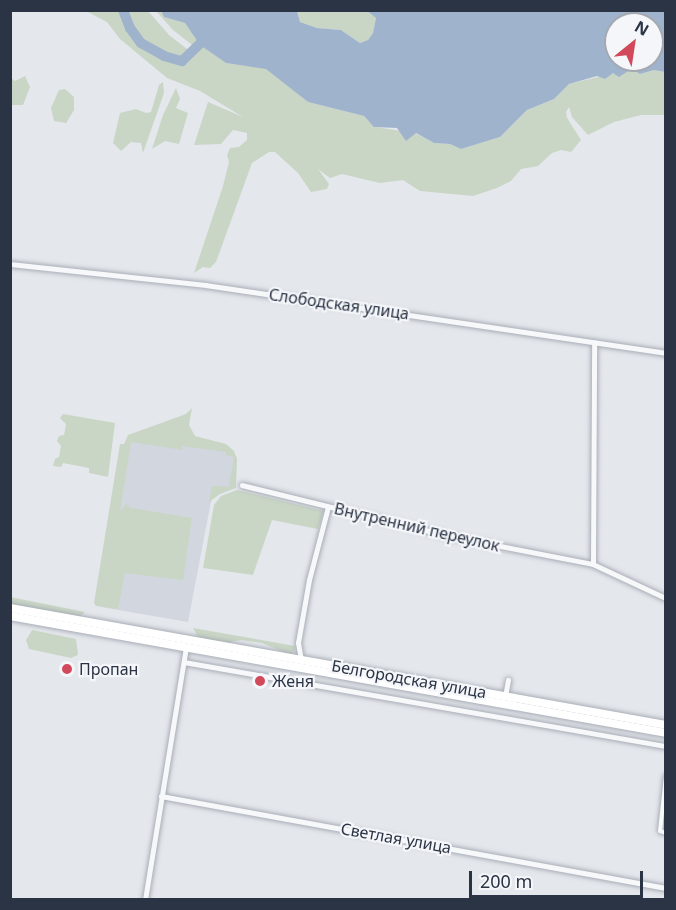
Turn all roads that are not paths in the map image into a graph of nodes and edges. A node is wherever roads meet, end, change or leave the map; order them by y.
1 (10, 264) edge
2 (594, 343) junction
3 (666, 353) edge
4 (242, 485) dead end
5 (327, 507) junction
6 (593, 564) junction
7 (666, 598) edge
8 (10, 608) edge
9 (10, 616) edge
10 (186, 648) junction
11 (301, 660) junction
12 (184, 662) junction
13 (508, 680) dead end
14 (504, 701) junction
15 (502, 717) junction
16 (666, 725) edge
17 (666, 733) edge
18 (666, 746) edge
19 (666, 776) edge
20 (161, 796) junction
21 (666, 833) edge
22 (666, 888) edge
23 (145, 900) edge

1 - 2 street, Слободская улица
2 - 3 street, Слободская улица
2 - 6 street
4 - 5 street, Внутренний переулок
5 - 6 street, Внутренний переулок
5 - 11 street
6 - 7 street, Внутренний переулок
8 - 11 main road, Белгородская улица
9 - 10 main road, Белгородская улица
10 - 12 street
10 - 14 main road, Белгородская улица
11 - 14 main road, Белгородская улица
12 - 15 street
12 - 20 street
13 - 14 street
14 - 15 street
14 - 16 main road, Белгородская улица
14 - 17 main road, Белгородская улица
15 - 18 street
19 - 21 street
20 - 22 street, Светлая улица
20 - 23 street

